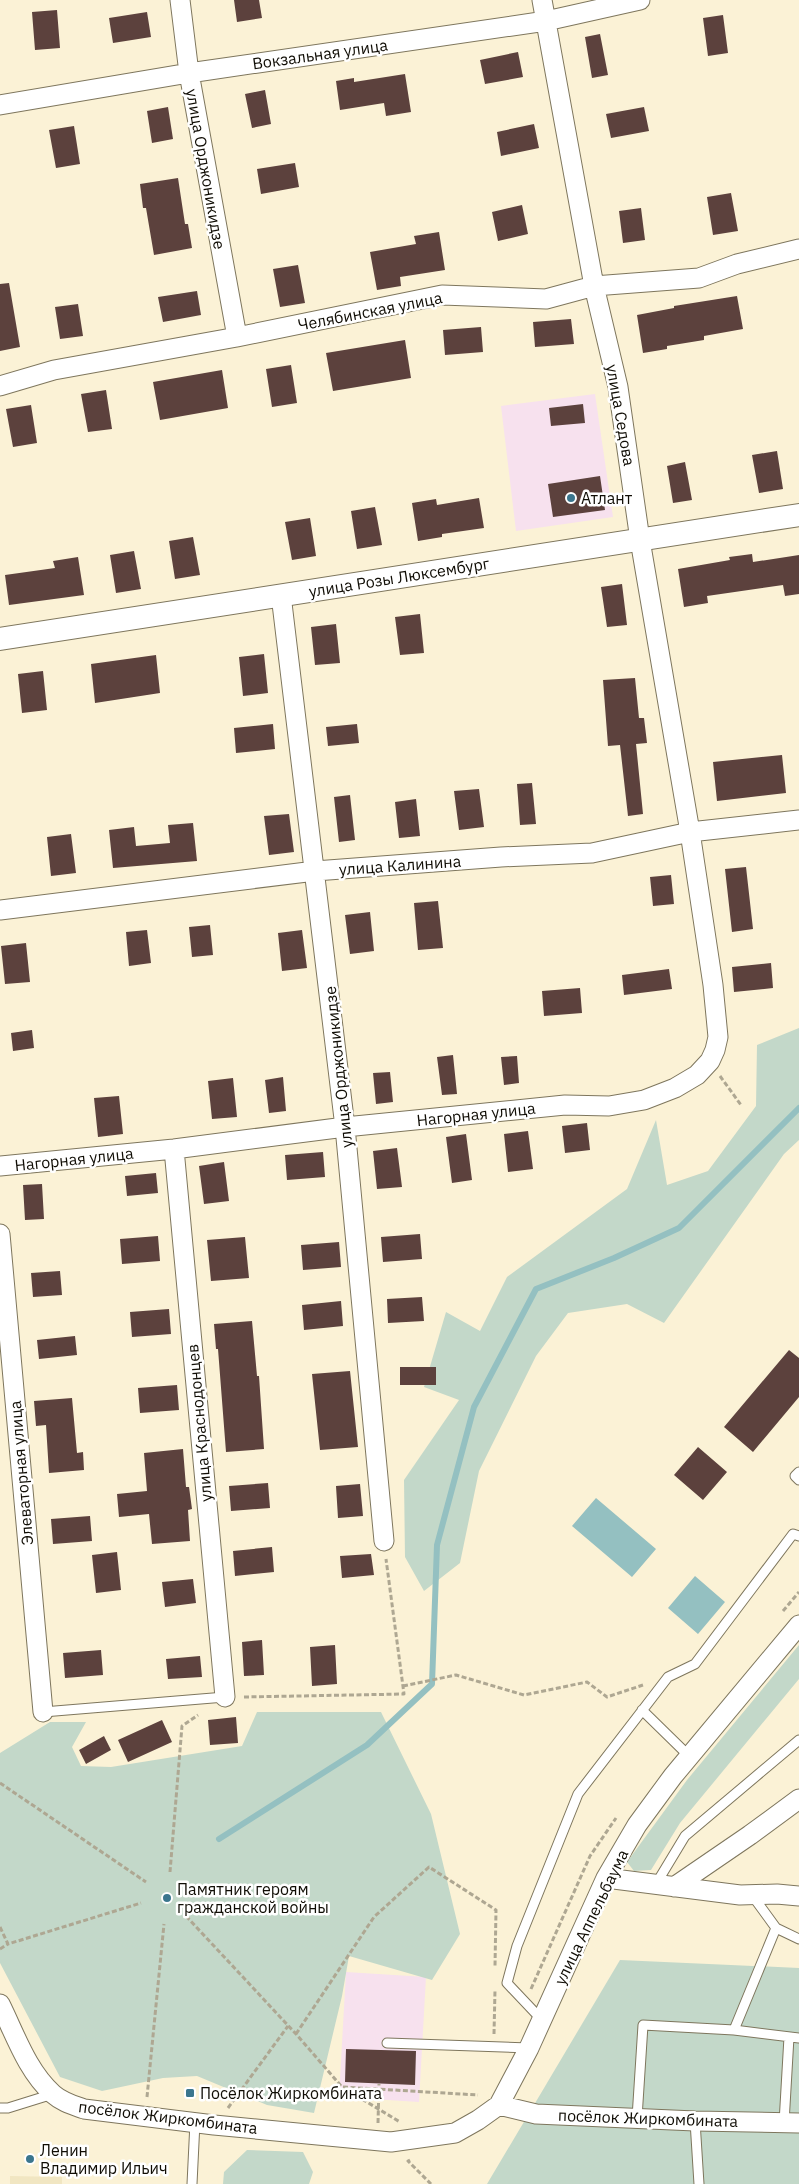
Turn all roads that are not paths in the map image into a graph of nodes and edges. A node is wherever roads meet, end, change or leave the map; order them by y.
1 (180, 0) edge
2 (542, 0) edge
3 (640, 0) edge
4 (546, 21) junction
5 (189, 73) junction
6 (0, 105) edge
7 (799, 250) edge
8 (594, 286) junction
9 (237, 338) junction
10 (0, 386) edge
11 (799, 515) edge
12 (640, 540) junction
13 (281, 595) junction
14 (0, 638) edge
15 (799, 820) edge
16 (690, 832) junction
17 (316, 871) junction
18 (0, 910) edge
19 (345, 1127) junction
20 (174, 1149) junction
21 (0, 1166) edge
22 (0, 1234) edge
23 (799, 1472) edge
24 (799, 1480) edge
25 (799, 1536) edge
26 (384, 1541) road end
27 (799, 1625) edge
28 (225, 1697) joint
29 (642, 1710) junction
30 (43, 1712) joint
31 (799, 1740) edge
32 (689, 1756) junction
33 (799, 1799) edge
34 (606, 1878) junction
35 (664, 1886) junction
36 (752, 1895) junction
37 (799, 1896) edge
38 (776, 1928) junction
39 (799, 1939) edge
40 (0, 2004) edge
41 (542, 2020) junction
42 (734, 2030) junction
43 (789, 2037) junction
44 (799, 2038) edge
45 (388, 2043) dead end
46 (529, 2048) junction
47 (53, 2094) junction
48 (499, 2105) junction
49 (0, 2108) edge
50 (637, 2118) junction
51 (695, 2121) junction
52 (195, 2122) junction
53 (791, 2123) edge
54 (192, 2184) edge
55 (699, 2184) edge

1 - 5 street, улица Орджоникидзе
2 - 4 street, улица Седова
3 - 4 street, Вокзальная улица
4 - 5 street, Вокзальная улица
4 - 8 street, улица Седова
5 - 6 street, Вокзальная улица
5 - 9 street, улица Орджоникидзе
7 - 8 street, Челябинская улица
8 - 9 street, Челябинская улица
8 - 12 street, улица Седова
9 - 10 street, Челябинская улица
11 - 12 street, улица Розы Люксембург
12 - 13 street, улица Розы Люксембург
12 - 16 street, улица Седова
13 - 14 street, улица Розы Люксембург
13 - 17 street, улица Орджоникидзе
15 - 16 street, улица Калинина
16 - 17 street, улица Калинина
16 - 19 street, Нагорная улица
17 - 18 street, улица Калинина
17 - 19 street, улица Орджоникидзе
19 - 20 street, Нагорная улица
19 - 26 street, улица Орджоникидзе
20 - 21 street, Нагорная улица
20 - 28 street, улица Краснодонцев
22 - 30 street, Элеваторная улица
23 - 24 lane
25 - 29 lane
27 - 32 street, улица Аппельбаума
28 - 30 lane
29 - 32 lane
29 - 41 lane
31 - 35 lane
32 - 34 street, улица Аппельбаума
33 - 35 street
34 - 35 street
34 - 41 street, улица Аппельбаума
35 - 36 street
36 - 37 street
36 - 38 lane
38 - 39 lane
38 - 42 lane
40 - 47 street, посёлок Жиркомбината
41 - 46 street, улица Аппельбаума
42 - 43 lane
42 - 50 lane
43 - 44 lane
43 - 53 lane
45 - 46 lane
46 - 48 street, улица Аппельбаума
47 - 49 lane
47 - 52 street, посёлок Жиркомбината
48 - 50 street, посёлок Жиркомбината
48 - 52 street, посёлок Жиркомбината
50 - 51 street, посёлок Жиркомбината
51 - 53 street, посёлок Жиркомбината
51 - 55 lane
52 - 54 lane

